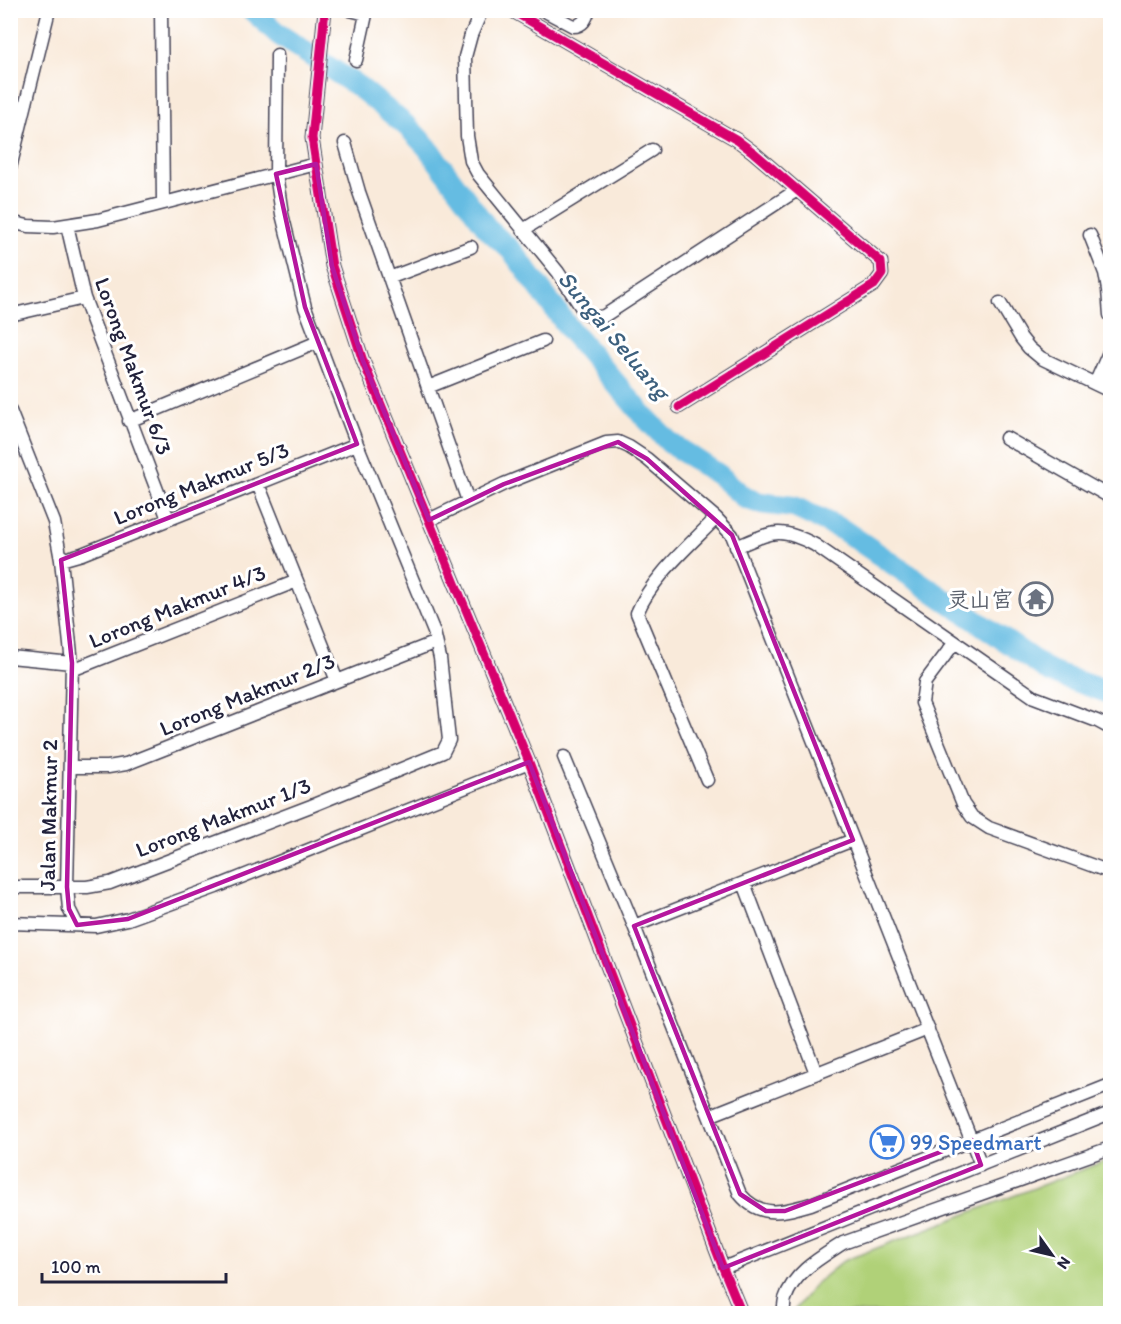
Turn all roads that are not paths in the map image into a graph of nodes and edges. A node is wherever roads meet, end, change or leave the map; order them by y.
1 (49, 10) edge
2 (161, 10) edge
3 (325, 10) edge
4 (350, 10) edge
5 (482, 10) edge
6 (511, 10) edge
7 (543, 10) edge
8 (589, 10) edge
9 (367, 12) edge
10 (277, 55) dead end
11 (356, 60) dead end
12 (345, 143) dead end
13 (652, 150) dead end
14 (316, 164) junction
15 (10, 168) edge
16 (276, 174) junction
17 (797, 190) junction
18 (163, 202) junction
19 (10, 222) edge
20 (67, 225) junction
21 (523, 230) junction
22 (1090, 235) dead end
23 (471, 247) dead end
24 (389, 278) junction
25 (84, 298) junction
26 (1000, 303) dead end
27 (10, 315) edge
28 (1110, 315) edge
29 (543, 341) dead end
30 (318, 342) junction
31 (1110, 350) edge
32 (1095, 384) junction
33 (428, 387) junction
34 (1110, 391) edge
35 (679, 407) dead end
36 (10, 411) edge
37 (129, 421) junction
38 (1006, 438) dead end
39 (357, 444) junction
40 (258, 484) junction
41 (1110, 497) edge
42 (468, 501) junction
43 (716, 518) junction
44 (168, 519) junction
45 (429, 520) junction
46 (736, 547) junction
47 (61, 560) junction
48 (297, 581) junction
49 (436, 642) junction
50 (955, 642) junction
51 (10, 657) edge
52 (72, 667) junction
53 (337, 681) junction
54 (1110, 728) edge
55 (564, 757) dead end
56 (529, 762) junction
57 (70, 767) junction
58 (707, 780) dead end
59 (853, 840) junction
60 (1110, 872) edge
61 (744, 883) junction
62 (67, 887) junction
63 (10, 888) edge
64 (10, 923) edge
65 (78, 925) junction
66 (634, 926) junction
67 (928, 1029) junction
68 (816, 1073) junction
69 (1110, 1085) edge
70 (1110, 1113) edge
71 (709, 1116) junction
72 (972, 1140) junction
73 (1110, 1148) edge
74 (981, 1165) junction
75 (723, 1268) junction
76 (742, 1314) edge
77 (783, 1314) edge

1 - 15 street
2 - 18 street
3 - 14 street
4 - 9 street
5 - 21 street
6 - 17 street
7 - 8 street
9 - 11 street
10 - 16 street
12 - 24 street
13 - 21 street
14 - 16 street
14 - 45 street
16 - 18 street
16 - 30 street
17 - 21 street
17 - 35 street
18 - 20 street
19 - 20 street
20 - 25 street, Lorong Makmur 6/3
22 - 28 street
23 - 24 street
24 - 33 street
25 - 27 street
25 - 37 street, Lorong Makmur 6/3
26 - 32 street
29 - 33 street
30 - 37 street
30 - 39 street
31 - 32 street
32 - 34 street
33 - 42 street
36 - 47 street, Jalan Makmur 2
37 - 44 street, Lorong Makmur 6/3
38 - 41 street
39 - 40 street, Lorong Makmur 5/3
39 - 49 street
40 - 44 street, Lorong Makmur 5/3
40 - 48 street
42 - 43 street
42 - 45 street
43 - 46 street
43 - 58 street
44 - 47 street, Lorong Makmur 5/3
45 - 56 street
46 - 50 street
46 - 59 street
47 - 52 street, Jalan Makmur 2
48 - 52 street, Lorong Makmur 4/3
48 - 53 street
49 - 53 street, Lorong Makmur 2/3
49 - 62 street, Lorong Makmur 1/3
50 - 54 street
50 - 60 street
51 - 52 street
52 - 57 street, Jalan Makmur 2
53 - 57 street, Lorong Makmur 2/3
55 - 66 street
56 - 65 street
56 - 75 street
57 - 62 street, Jalan Makmur 2
59 - 61 street
59 - 67 street
61 - 66 street
61 - 68 street
62 - 63 street, Lorong Makmur 1/3
62 - 65 street, Jalan Makmur 2
64 - 65 street
66 - 71 street
67 - 68 street
67 - 72 street
68 - 71 street
69 - 72 street
70 - 74 street
71 - 72 street
72 - 74 street
73 - 77 street
74 - 75 street
75 - 76 street

